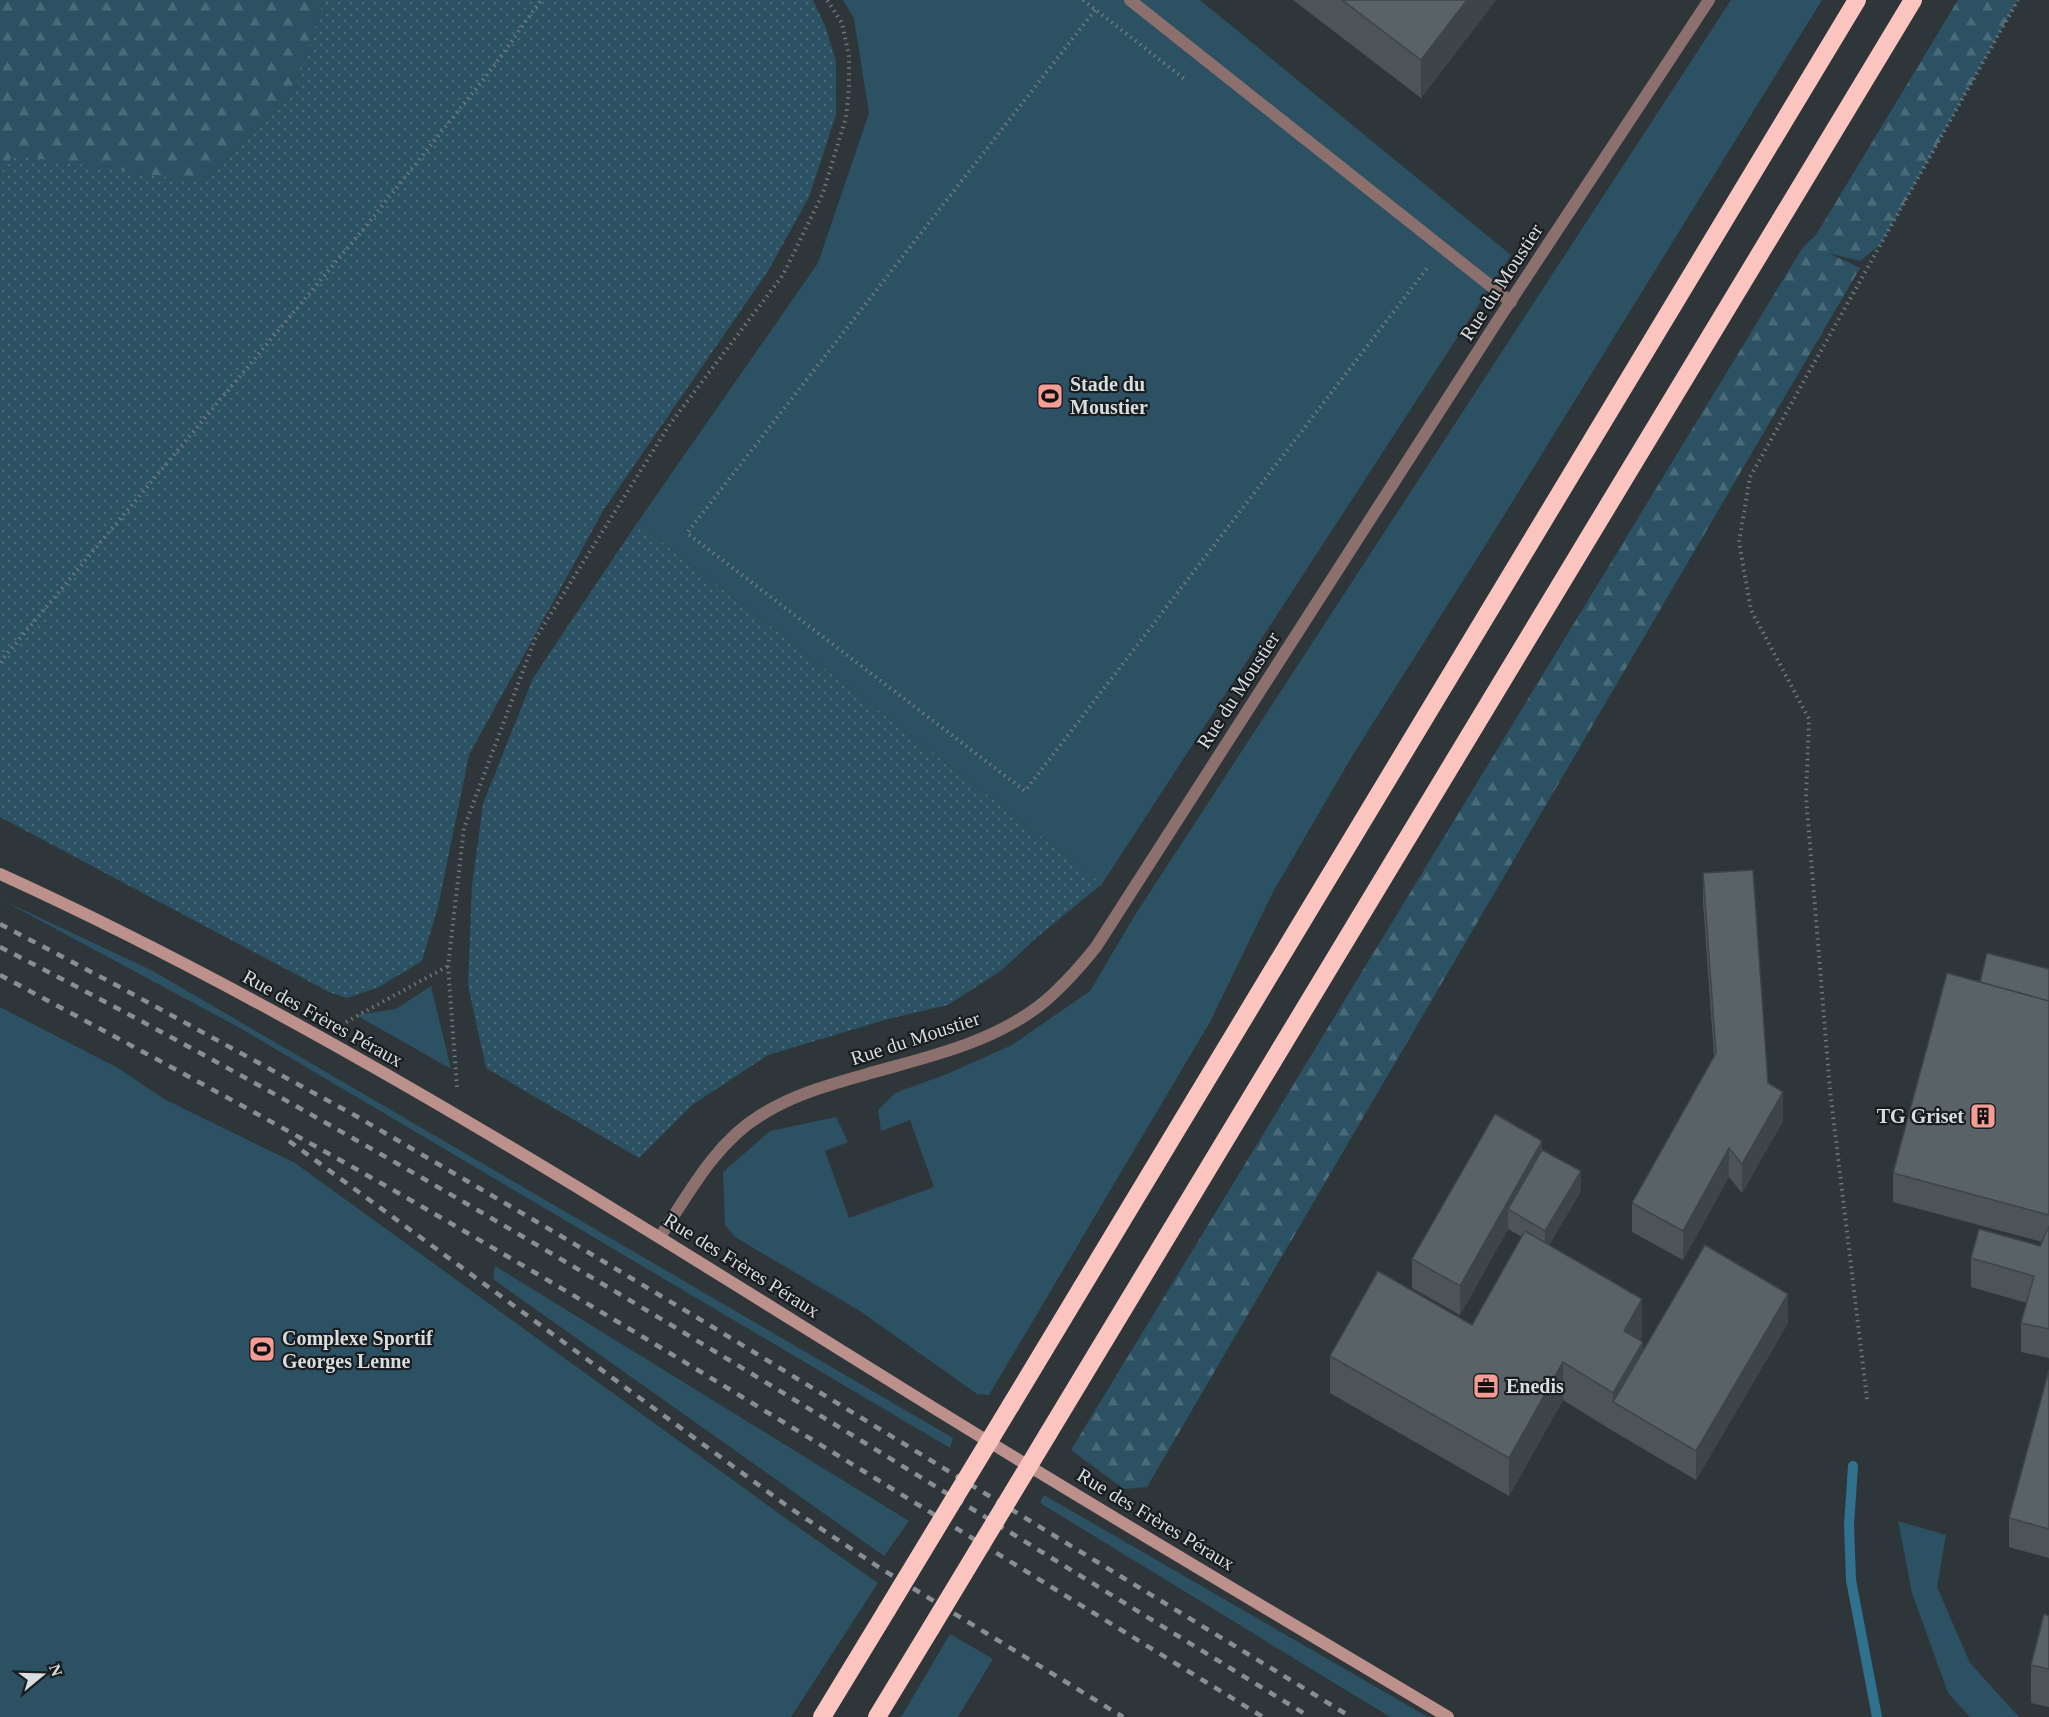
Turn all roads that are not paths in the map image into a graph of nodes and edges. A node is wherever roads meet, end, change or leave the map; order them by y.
1 (1130, 0) edge
2 (1709, 0) edge
3 (1857, 0) edge
4 (1913, 0) edge
5 (1511, 302) junction
6 (0, 874) edge
7 (660, 1237) junction
8 (822, 1717) edge
9 (877, 1717) edge
10 (1448, 1717) edge

1 - 5 street
2 - 5 street, Rue du Moustier
3 - 8 highway, bridge
4 - 9 highway, bridge
5 - 7 street, Rue du Moustier
6 - 7 street, Rue des Frères Péraux
7 - 10 street, Rue des Frères Péraux

